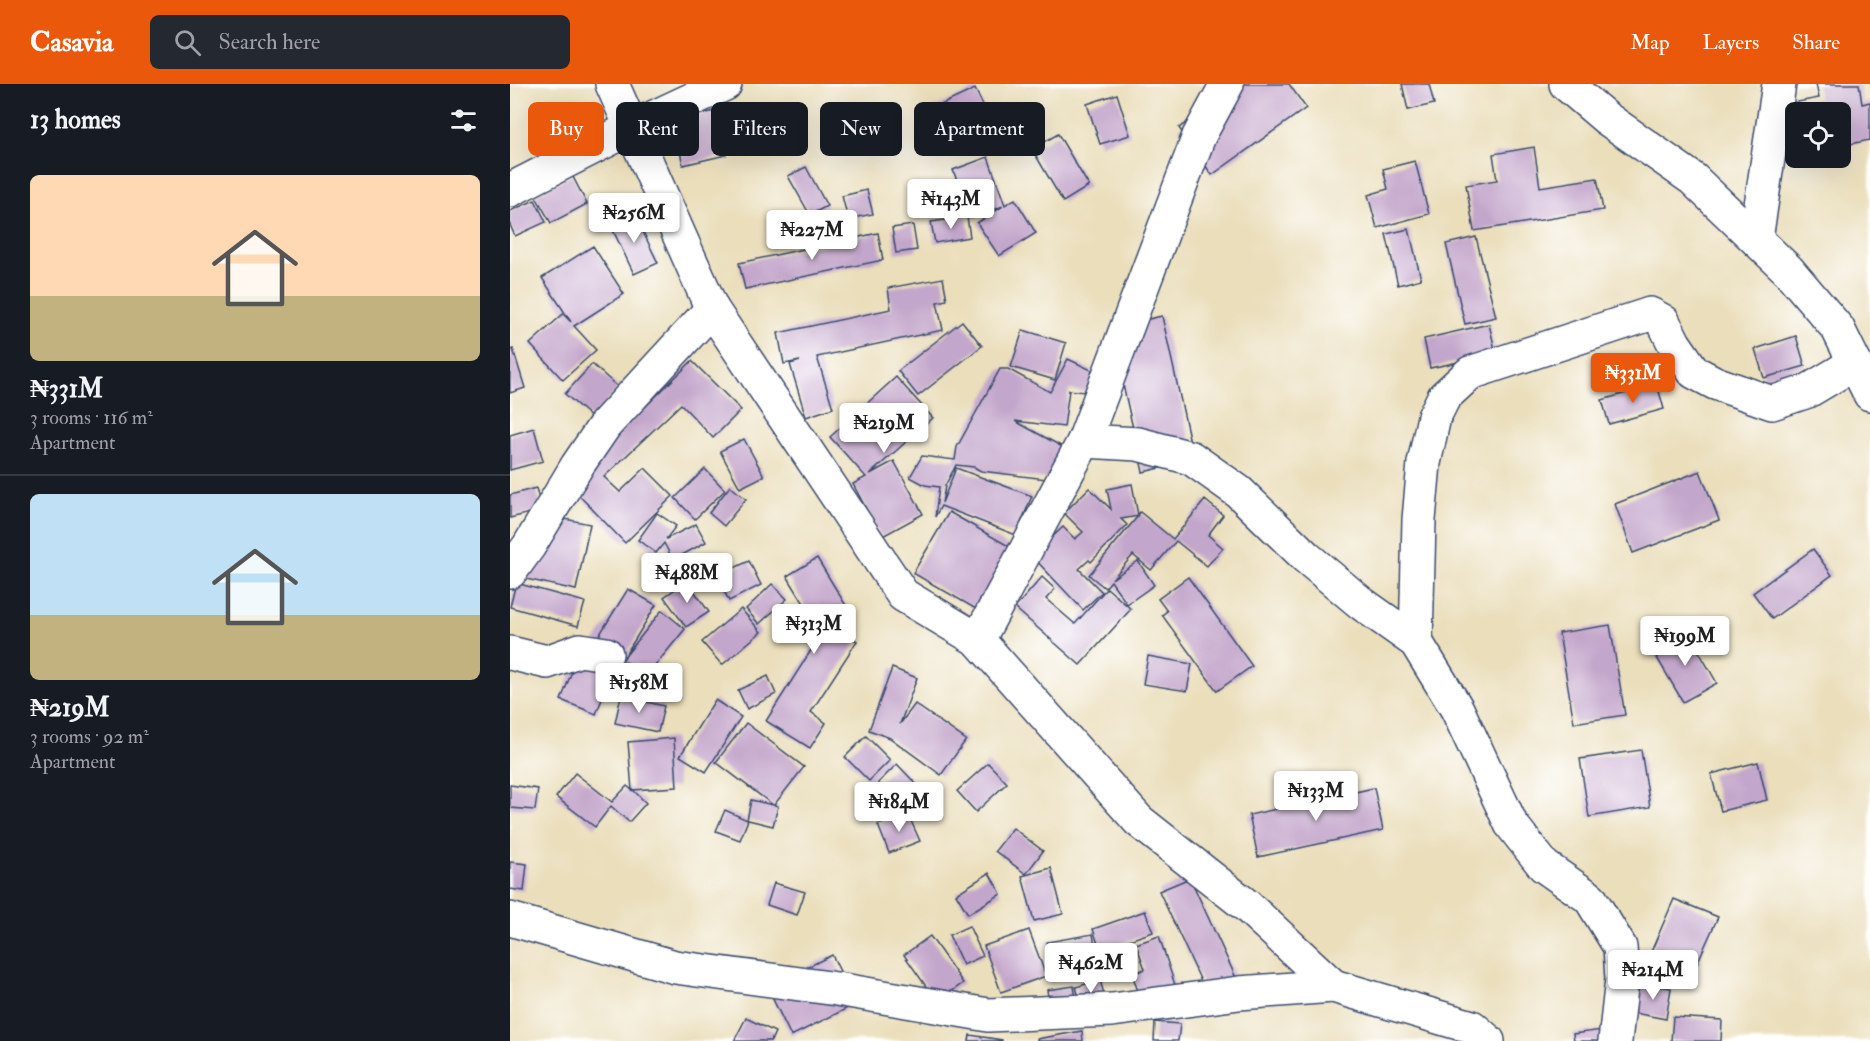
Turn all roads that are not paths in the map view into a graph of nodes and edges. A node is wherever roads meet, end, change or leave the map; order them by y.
1 (612, 84) edge
2 (725, 84) edge
3 (1227, 84) edge
4 (1566, 84) edge
5 (1779, 84) edge
6 (620, 102) edge
7 (687, 102) edge
8 (616, 136) edge
9 (644, 156) edge
10 (510, 190) edge
11 (1756, 239) junction
12 (712, 309) junction
13 (1862, 352) edge
14 (1870, 394) edge
15 (1084, 441) junction
16 (510, 572) edge
17 (978, 640) junction
18 (1416, 642) junction
19 (510, 653) edge
20 (606, 654) dead end
21 (510, 919) edge
22 (1333, 986) junction
23 (1488, 1041) edge
24 (1615, 1041) edge

1 - 6 street
2 - 7 street
3 - 15 street
4 - 11 street
5 - 11 street
8 - 10 street
9 - 12 street
11 - 13 street
12 - 16 street
12 - 17 street
13 - 14 street
13 - 18 street
15 - 17 street
15 - 18 street
17 - 22 street
18 - 24 street
19 - 20 street
21 - 22 street
22 - 23 street

